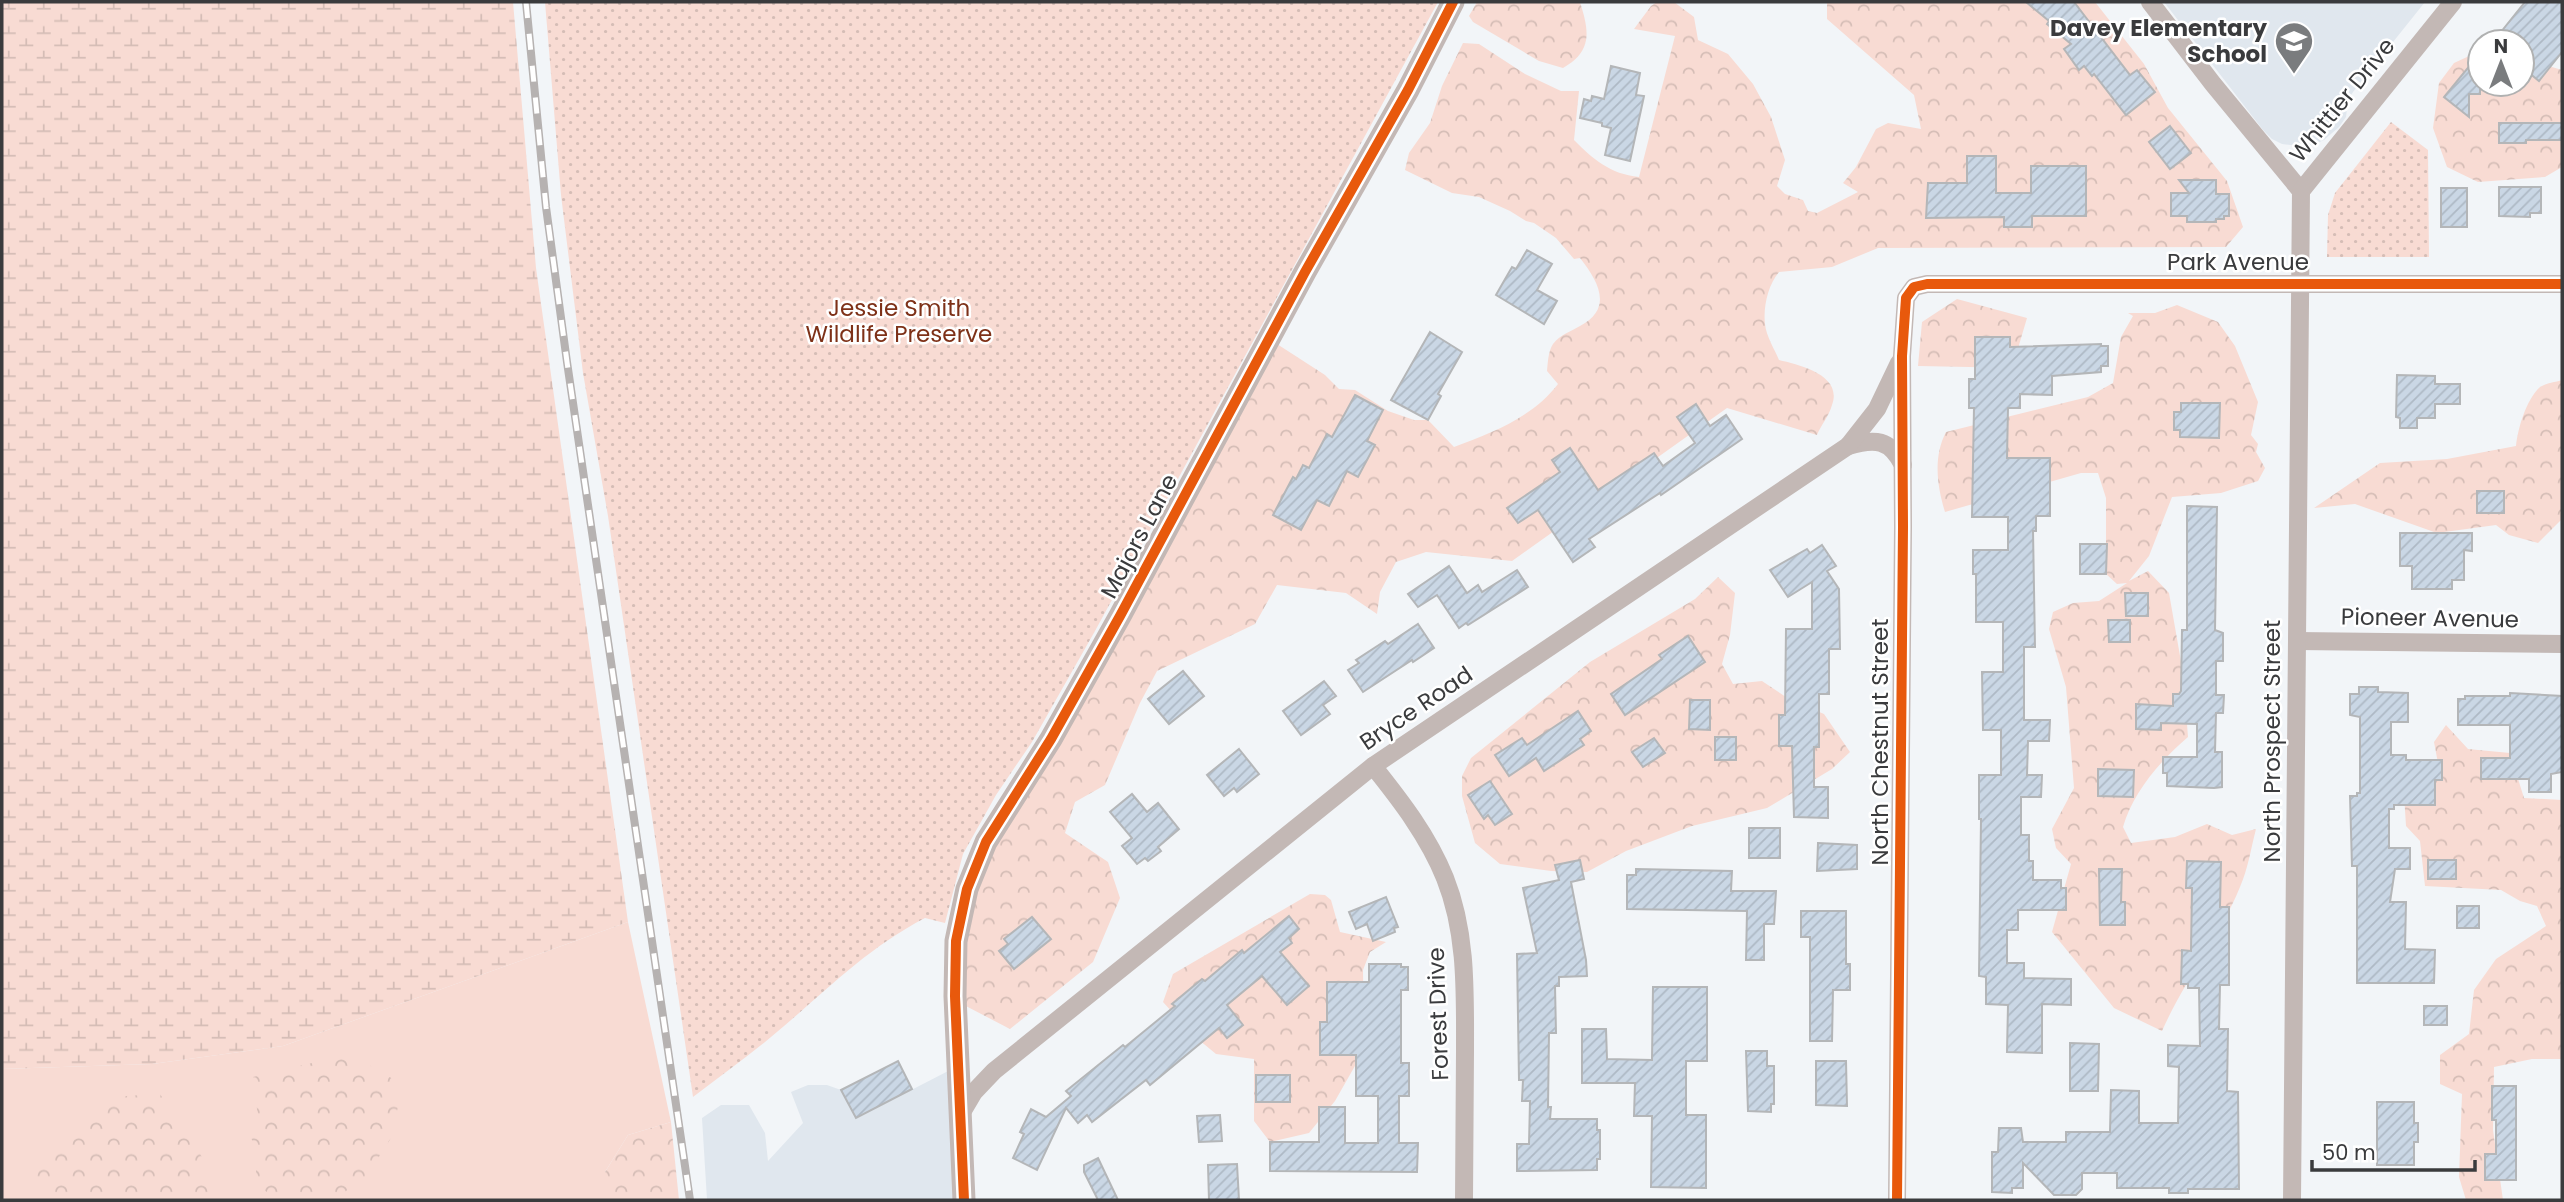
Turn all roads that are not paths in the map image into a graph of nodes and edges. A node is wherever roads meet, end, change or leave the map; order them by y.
1 (1453, 2) edge
2 (2150, 2) edge
3 (2453, 2) edge
4 (2301, 191) junction
5 (2299, 283) junction
6 (2562, 284) edge
7 (1914, 288) joint
8 (1902, 356) junction
9 (1849, 446) junction
10 (1903, 465) junction
11 (2297, 641) junction
12 (2562, 644) edge
13 (1373, 766) junction
14 (961, 1114) junction
15 (964, 1200) edge
16 (1464, 1200) edge
17 (1897, 1200) edge
18 (2292, 1200) edge

1 - 14 street, Majors Lane
2 - 4 street
3 - 4 street, Whittier Drive
4 - 5 street, Whittier Drive
5 - 6 street, Park Avenue
5 - 7 street, Park Avenue
5 - 11 street, North Prospect Street
7 - 8 street, North Chestnut Street
8 - 9 street, Bryce Road
8 - 10 street, North Chestnut Street
9 - 10 street
9 - 13 street, Bryce Road
10 - 17 street, North Chestnut Street
11 - 12 street, Pioneer Avenue
11 - 18 street, North Prospect Street
13 - 14 street, Bryce Road
13 - 16 street, Forest Drive
14 - 15 street, Majors Lane

